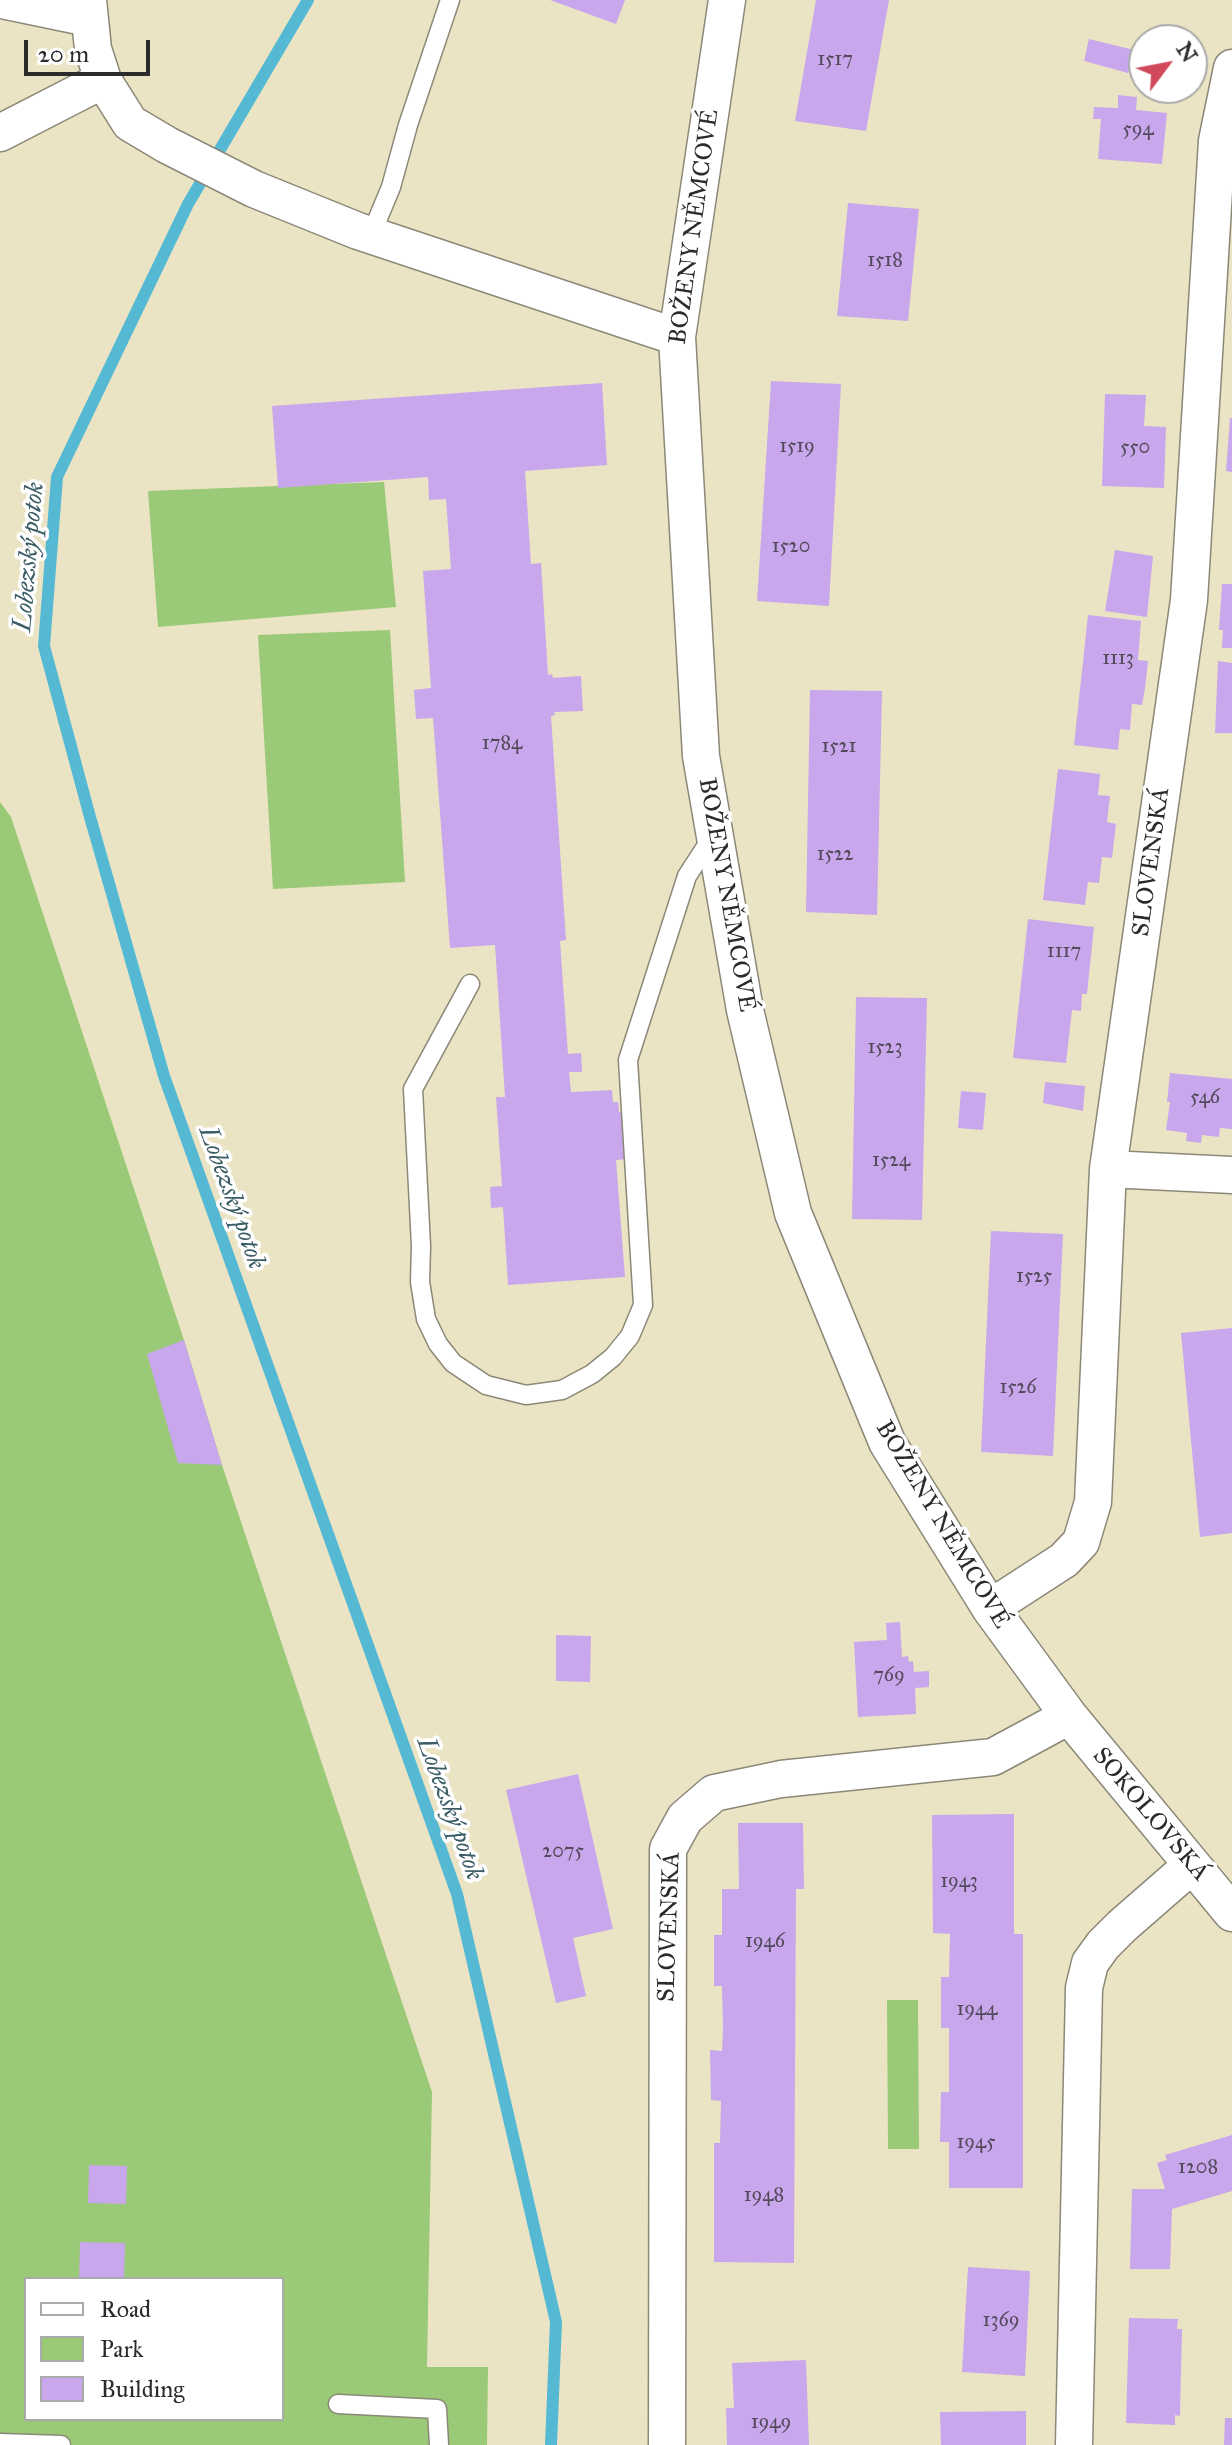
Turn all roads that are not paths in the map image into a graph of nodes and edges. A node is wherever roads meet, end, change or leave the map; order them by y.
1 (2, 0) edge
2 (450, 0) edge
3 (727, 0) edge
4 (88, 9) edge
5 (1232, 68) edge
6 (103, 80) junction
7 (0, 133) edge
8 (371, 235) junction
9 (677, 337) junction
10 (715, 834) junction
11 (470, 984) dead end
12 (1108, 1169) junction
13 (1232, 1175) edge
14 (990, 1608) junction
15 (1069, 1716) junction
16 (1192, 1865) junction
17 (1232, 1913) edge
18 (338, 2404) dead end
19 (0, 2443) edge
20 (61, 2445) edge
21 (439, 2445) edge
22 (667, 2445) edge
23 (1074, 2445) edge

1 - 4 street
2 - 8 lane
3 - 9 street, BOŽENY NĚMCOVÉ
4 - 6 street
5 - 12 street, SLOVENSKÁ
6 - 7 street
6 - 8 street
8 - 9 street
9 - 10 street, BOŽENY NĚMCOVÉ
10 - 11 lane
10 - 14 street, BOŽENY NĚMCOVÉ
12 - 13 street
12 - 14 street, SLOVENSKÁ
14 - 15 street, BOŽENY NĚMCOVÉ
15 - 16 street, SOKOLOVSKÁ
15 - 22 street, SLOVENSKÁ
16 - 17 street, SOKOLOVSKÁ
16 - 23 street
18 - 21 lane
19 - 20 lane

